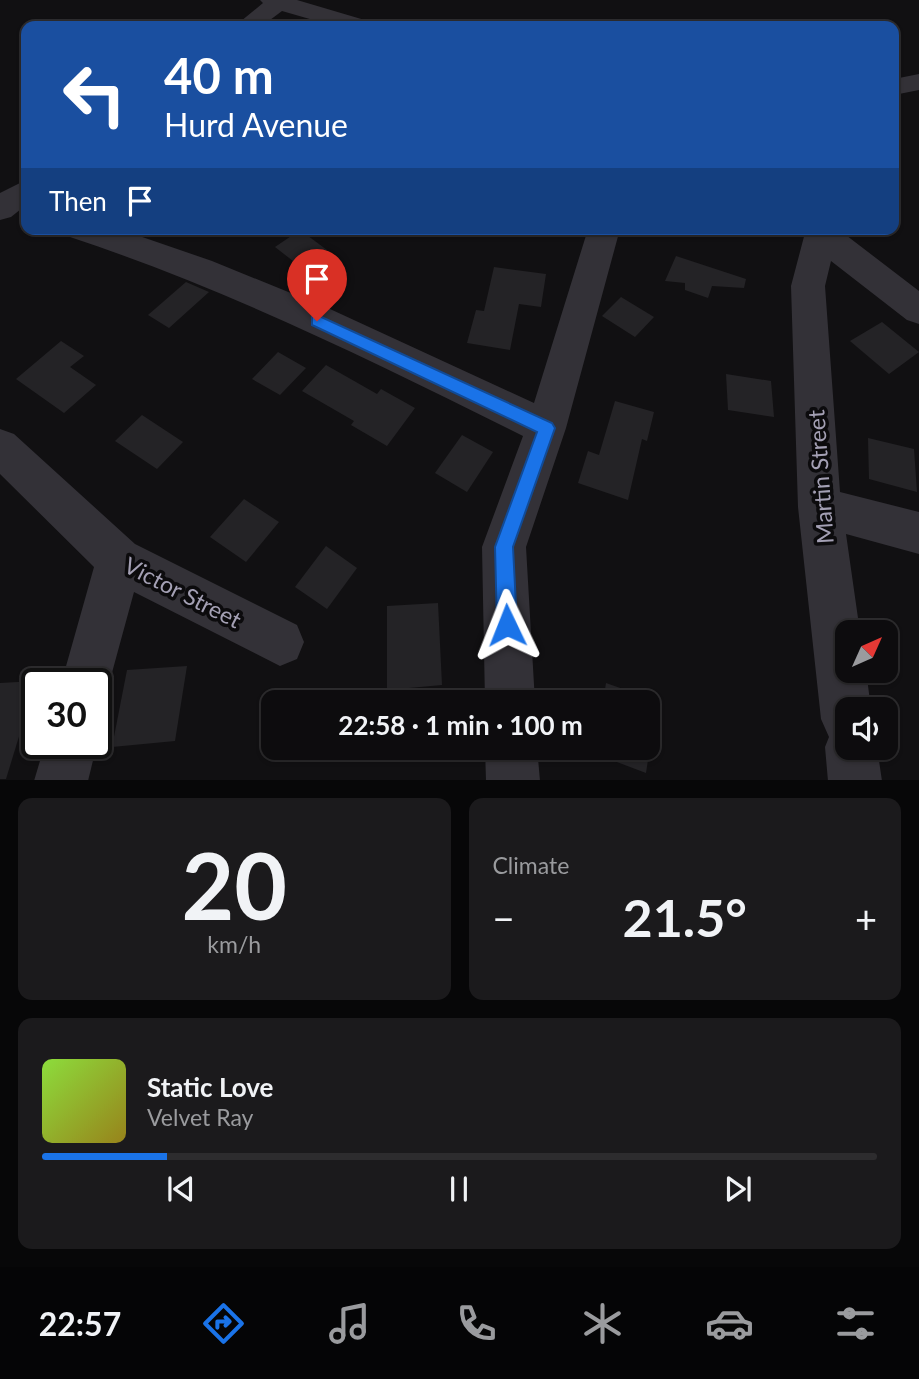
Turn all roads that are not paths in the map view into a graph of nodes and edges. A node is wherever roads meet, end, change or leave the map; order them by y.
1 (276, 1) edge
2 (253, 21) edge
3 (342, 21) edge
4 (919, 82) edge
5 (899, 86) edge
6 (101, 235) edge
7 (602, 235) edge
8 (821, 235) edge
9 (824, 235) edge
10 (919, 310) edge
11 (546, 428) junction
12 (0, 447) edge
13 (820, 507) junction
14 (919, 533) edge
15 (119, 560) junction
16 (280, 642) dead end
17 (90, 668) edge
18 (510, 690) edge
19 (844, 697) edge
20 (67, 759) edge
21 (512, 760) edge
22 (852, 760) edge
23 (61, 780) edge
24 (513, 780) edge
25 (855, 780) edge

1 - 2 street
1 - 3 street
4 - 5 street
6 - 11 street
7 - 11 street
8 - 13 street, Martin Street
9 - 10 street
11 - 18 street
12 - 15 street, Victor Street
13 - 14 street
13 - 19 street, Martin Street
15 - 16 street, Victor Street
15 - 17 street
20 - 23 street
21 - 24 street
22 - 25 street

